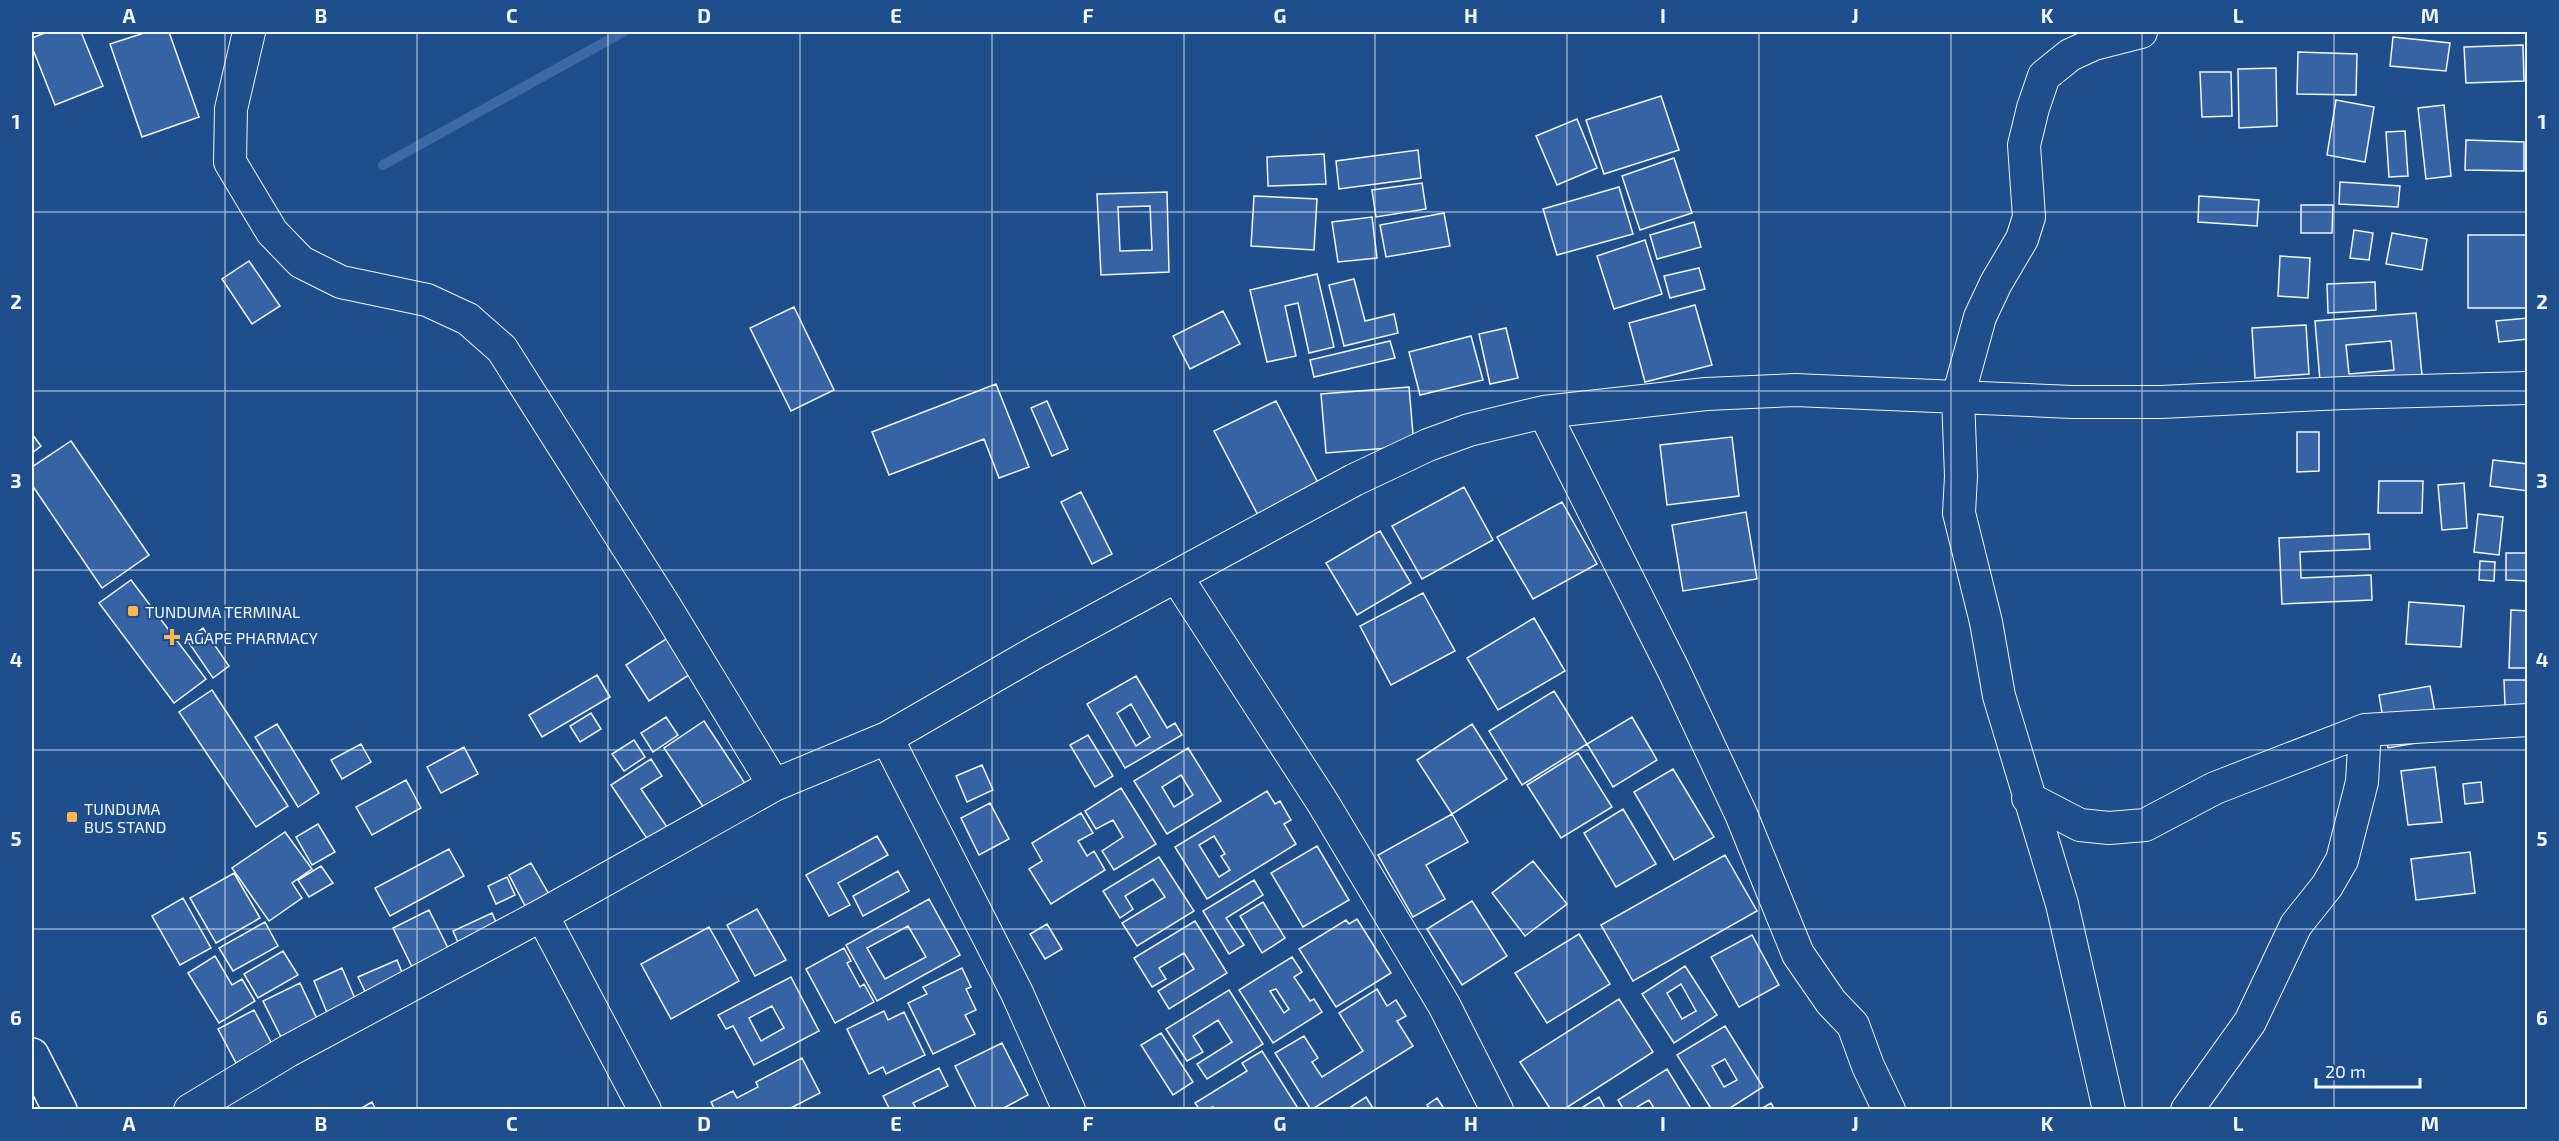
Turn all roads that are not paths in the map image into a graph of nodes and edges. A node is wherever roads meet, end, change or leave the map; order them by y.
1 (249, 32) edge
2 (2141, 32) edge
3 (2528, 388) edge
4 (1958, 397) junction
5 (1544, 412) junction
6 (1176, 576) junction
7 (2528, 720) edge
8 (2365, 730) junction
9 (887, 738) junction
10 (774, 785) junction
11 (2028, 798) junction
12 (542, 915) junction
13 (36, 1072) edge
14 (60, 1110) edge
15 (190, 1110) edge
16 (645, 1110) edge
17 (1069, 1110) edge
18 (1497, 1110) edge
19 (1889, 1110) edge
20 (2109, 1110) edge
21 (2187, 1110) edge

1 - 10 street
2 - 4 street
3 - 4 street
4 - 5 street
4 - 11 street
5 - 6 street
5 - 19 street
6 - 9 street
6 - 18 street
7 - 8 street
8 - 11 street
8 - 21 street
9 - 10 street
9 - 17 street
10 - 12 street
11 - 20 street
12 - 15 street
12 - 16 street
13 - 14 highway

